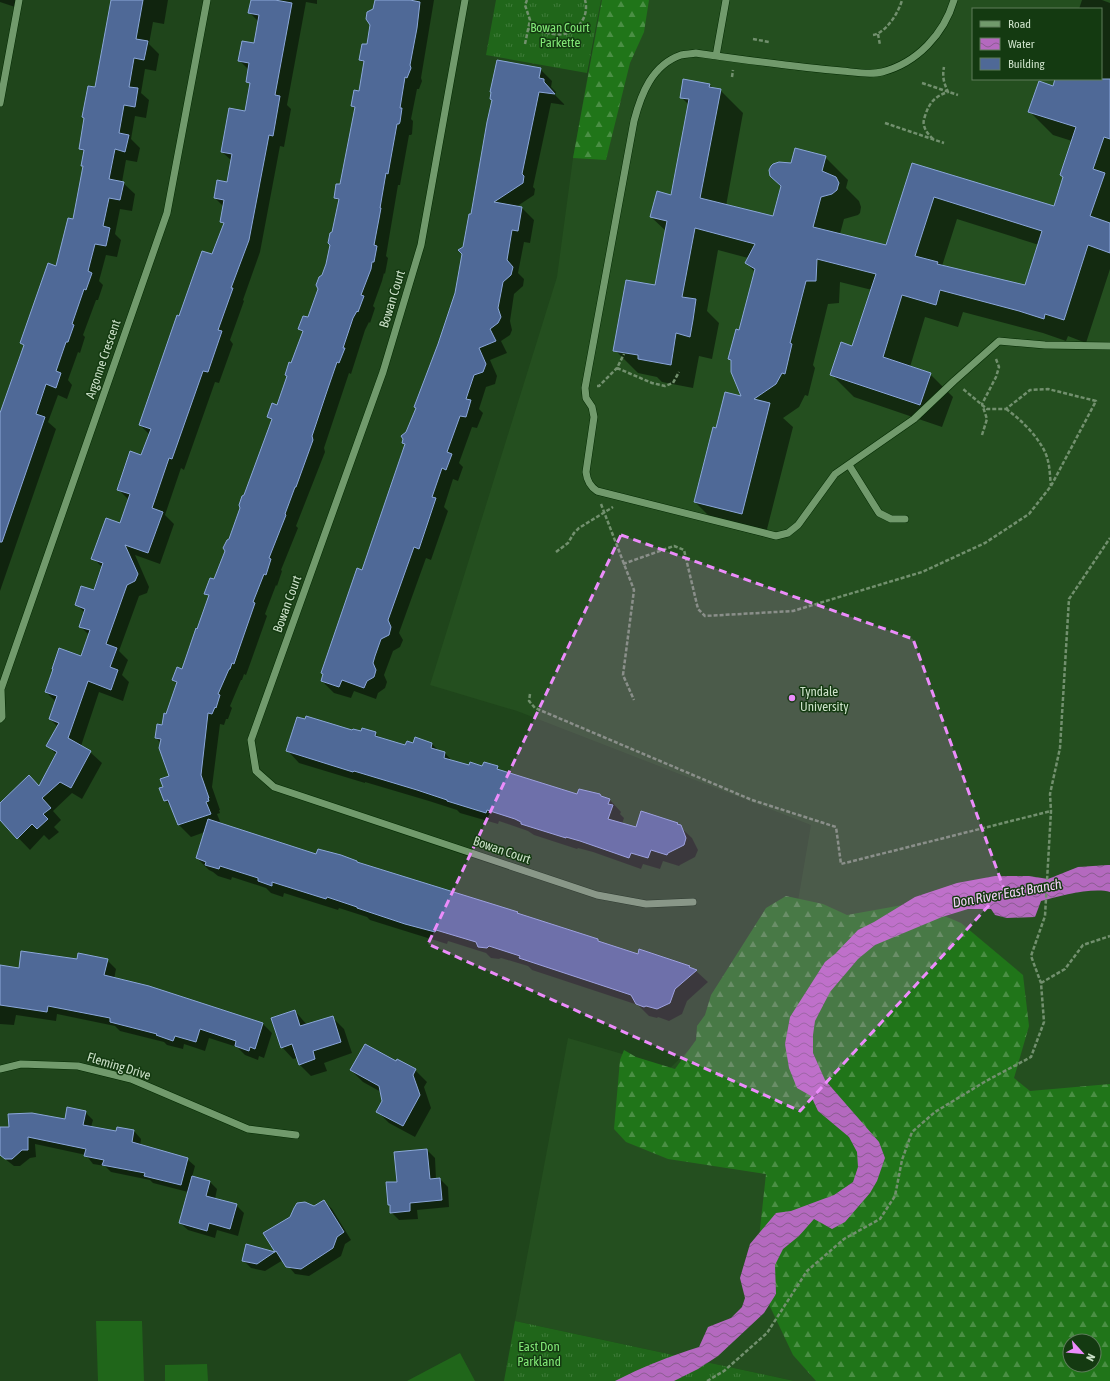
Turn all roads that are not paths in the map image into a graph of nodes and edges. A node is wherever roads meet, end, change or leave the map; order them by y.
1 (19, 0) edge
2 (207, 0) edge
3 (465, 0) edge
4 (726, 0) edge
5 (954, 0) edge
6 (716, 56) junction
7 (0, 103) edge
8 (1110, 346) edge
9 (849, 465) junction
10 (905, 519) dead end
11 (0, 719) edge
12 (693, 902) dead end
13 (0, 1069) edge
14 (296, 1135) dead end

1 - 7 street
2 - 11 street, Argonne Crescent
3 - 12 street, Bowan Court
4 - 6 street
5 - 6 street
6 - 9 street
8 - 9 street
9 - 10 street
13 - 14 street, Fleming Drive

